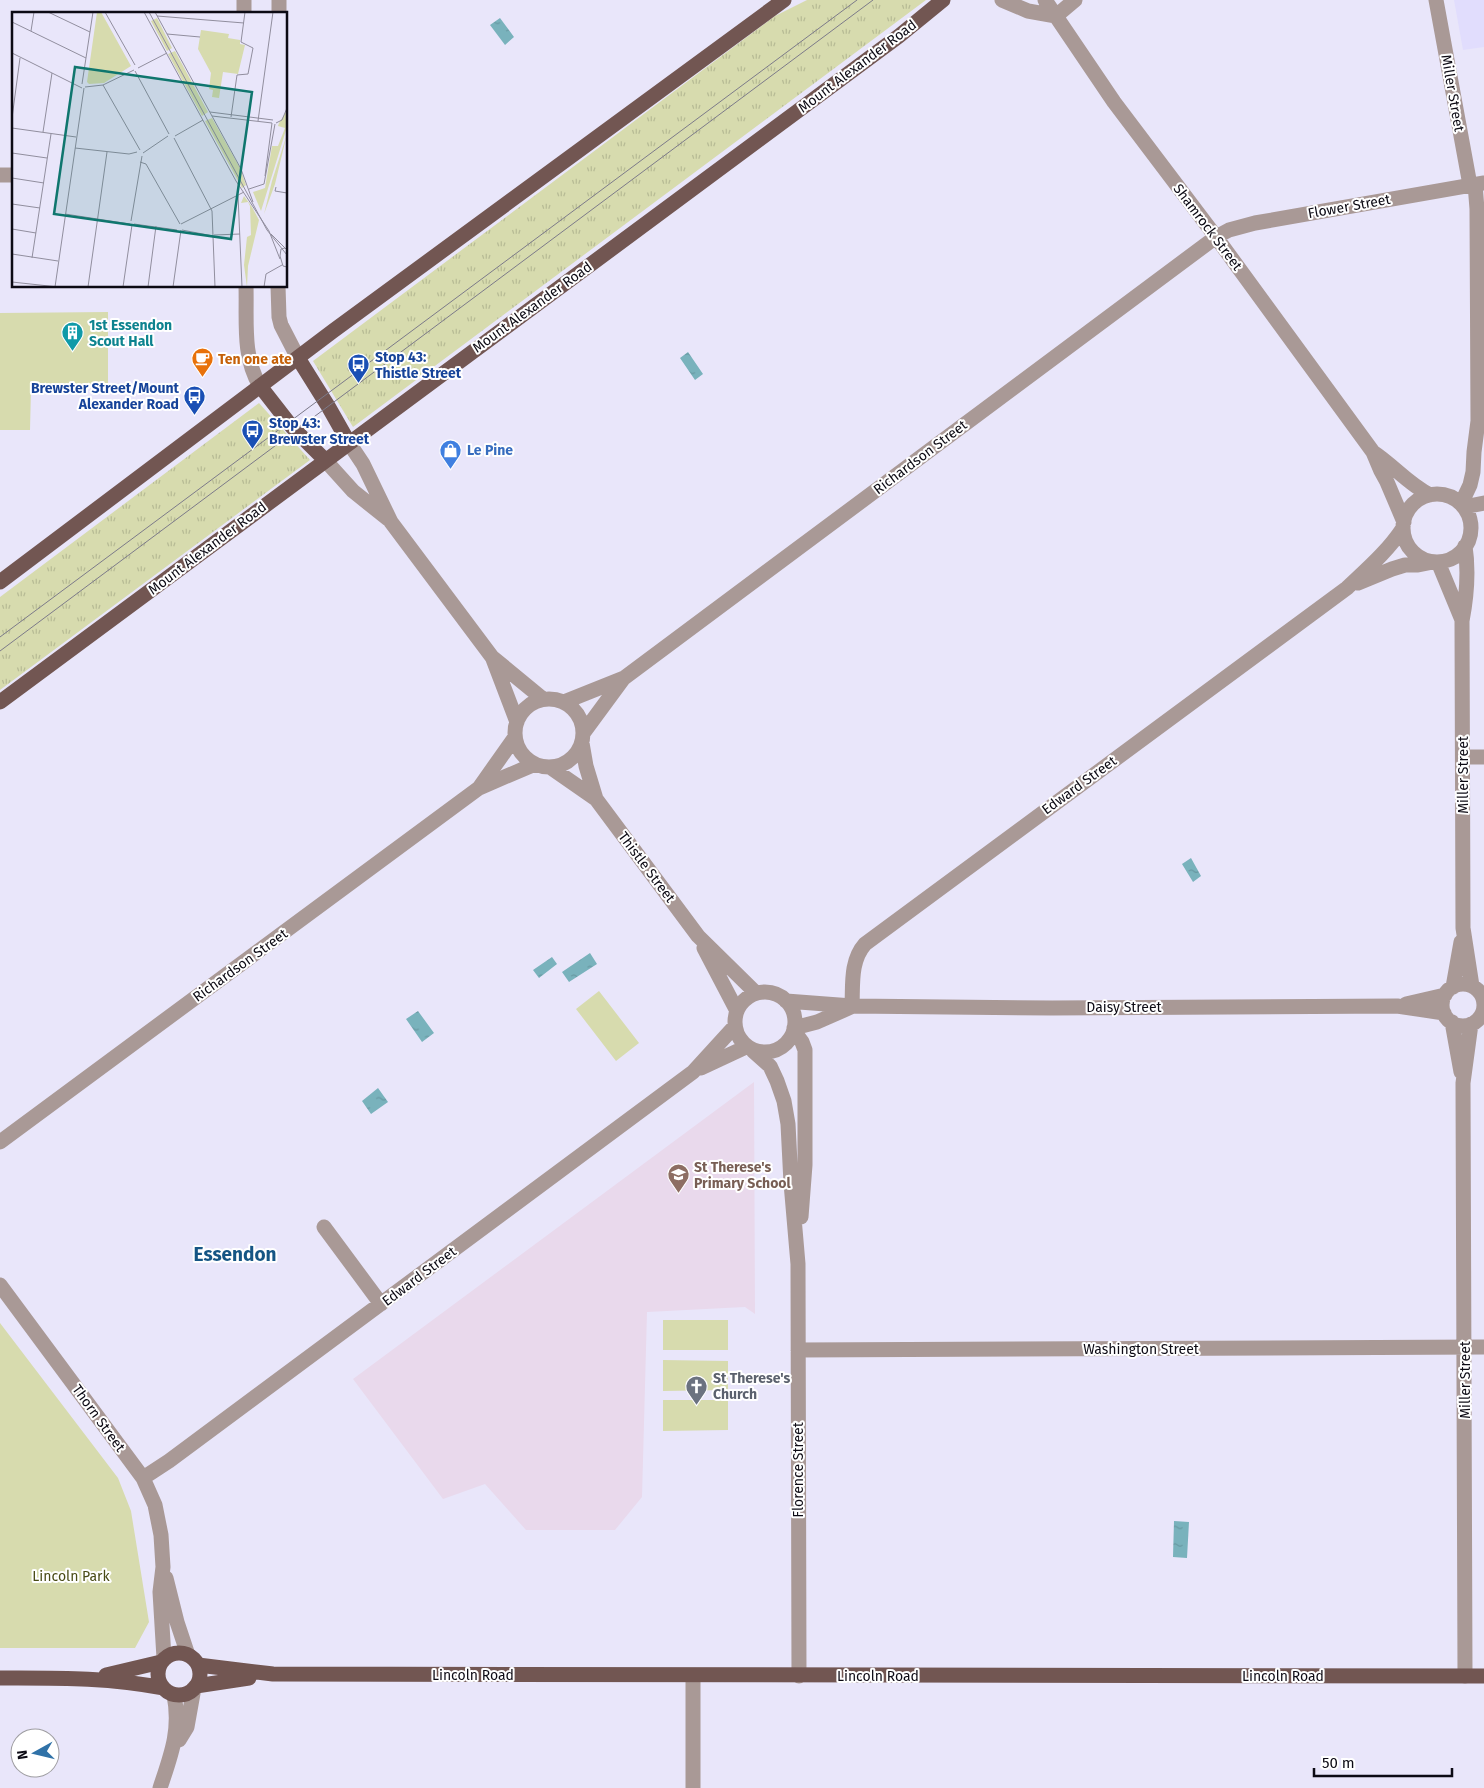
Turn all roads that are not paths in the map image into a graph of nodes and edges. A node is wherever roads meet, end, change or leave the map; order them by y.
1 (784, 0) edge
2 (942, 0) edge
3 (1002, 0) edge
4 (1046, 0) edge
5 (1075, 0) edge
6 (1436, 0) edge
7 (1056, 16) junction
8 (1476, 184) edge
9 (1216, 237) junction
10 (246, 288) edge
11 (278, 288) edge
12 (298, 358) junction
13 (260, 386) junction
14 (349, 443) junction
15 (1373, 452) junction
16 (325, 460) junction
17 (1430, 495) junction
18 (1484, 503) edge
19 (1463, 506) junction
20 (391, 522) junction
21 (1404, 525) junction
22 (1484, 534) edge
23 (1466, 546) junction
24 (1436, 562) junction
25 (0, 582) edge
26 (1347, 588) junction
27 (1462, 621) junction
28 (492, 657) junction
29 (624, 678) junction
30 (544, 699) junction
31 (0, 702) edge
32 (564, 702) junction
33 (516, 730) junction
34 (583, 738) junction
35 (1463, 757) junction
36 (1484, 757) edge
37 (542, 766) junction
38 (479, 788) junction
39 (596, 799) junction
40 (1463, 928) junction
41 (698, 936) junction
42 (1449, 991) junction
43 (756, 993) junction
44 (1479, 993) edge
45 (786, 1001) junction
46 (852, 1006) junction
47 (1397, 1006) junction
48 (736, 1011) junction
49 (1448, 1018) junction
50 (1478, 1019) edge
51 (735, 1026) junction
52 (794, 1029) junction
53 (750, 1049) junction
54 (693, 1072) junction
55 (1463, 1083) junction
56 (0, 1142) edge
57 (324, 1227) dead end
58 (798, 1264) junction
59 (0, 1285) edge
60 (381, 1304) junction
61 (1484, 1347) edge
62 (1464, 1348) junction
63 (798, 1350) junction
64 (143, 1478) junction
65 (163, 1566) junction
66 (163, 1660) junction
67 (193, 1660) junction
68 (273, 1674) junction
69 (693, 1676) junction
70 (798, 1676) junction
71 (1466, 1676) junction
72 (1484, 1676) edge
73 (0, 1678) edge
74 (90, 1678) junction
75 (195, 1687) junction
76 (168, 1691) junction
77 (174, 1748) junction
78 (160, 1788) edge
79 (693, 1788) edge

1 - 12 main road
2 - 14 main road, Mount Alexander Road
3 - 7 street
4 - 7 street, Shamrock Street
5 - 7 street
6 - 8 street, Miller Street
7 - 9 street, Shamrock Street
8 - 9 street, Flower Street
8 - 19 street, Miller Street
9 - 15 street, Shamrock Street
9 - 29 street, Richardson Street
10 - 13 street
11 - 12 street
12 - 13 main road
12 - 14 main road
13 - 16 main road
13 - 25 main road
14 - 16 main road, Mount Alexander Road
14 - 20 street
15 - 17 street, Shamrock Street
15 - 21 street, Shamrock Street
16 - 20 street
16 - 31 main road, Mount Alexander Road
17 - 19 street
17 - 21 street
18 - 19 street
19 - 23 street
20 - 28 street
21 - 24 street
21 - 26 street, Edward Street
22 - 23 street
23 - 24 street
23 - 27 street, Miller Street
24 - 26 street, Edward Street
24 - 27 street, Miller Street
26 - 46 street, Edward Street
27 - 35 street, Miller Street
28 - 30 street
28 - 33 street
29 - 32 street, Richardson Street
29 - 34 street, Richardson Street
30 - 32 street
30 - 33 street
32 - 34 street
33 - 37 street
33 - 38 street, Richardson Street
34 - 37 street
34 - 39 street, Thistle Street
35 - 36 street
35 - 40 street, Miller Street
37 - 38 street, Richardson Street
37 - 39 street, Thistle Street
38 - 56 street, Richardson Street
39 - 41 street, Thistle Street
40 - 42 street, Miller Street
40 - 44 street, Miller Street
41 - 43 street, Thistle Street
41 - 48 street, Thistle Street
42 - 44 street
42 - 47 street, Daisy Street
42 - 49 street
43 - 45 street
43 - 48 street
44 - 50 street
45 - 46 street, Daisy Street
45 - 52 street
46 - 47 street, Daisy Street
46 - 52 street, Daisy Street
47 - 49 street, Daisy Street
48 - 51 street
49 - 50 street
49 - 55 street, Miller Street
50 - 55 street, Miller Street
51 - 53 street
51 - 54 street, Edward Street
52 - 53 street
52 - 58 street, Florence Street
53 - 54 street, Edward Street
53 - 58 street, Florence Street
54 - 60 street, Edward Street
55 - 62 street, Miller Street
57 - 60 street
58 - 63 street, Florence Street
59 - 64 street, Thorn Street
60 - 64 street, Edward Street
61 - 62 street, Washington Street
62 - 63 street, Washington Street
62 - 71 street, Miller Street
63 - 70 street, Florence Street
64 - 65 street, Thorn Street
65 - 66 street, Thorn Street
65 - 67 street, Thorn Street
66 - 67 main road
66 - 74 main road
66 - 76 main road
67 - 68 main road, Lincoln Road
67 - 75 main road
68 - 69 main road, Lincoln Road
68 - 75 main road, Lincoln Road
69 - 70 main road, Lincoln Road
69 - 79 street
70 - 71 main road, Lincoln Road
71 - 72 main road, Lincoln Road
73 - 74 main road
74 - 76 main road
75 - 76 main road
75 - 77 street
76 - 77 street
77 - 78 street

